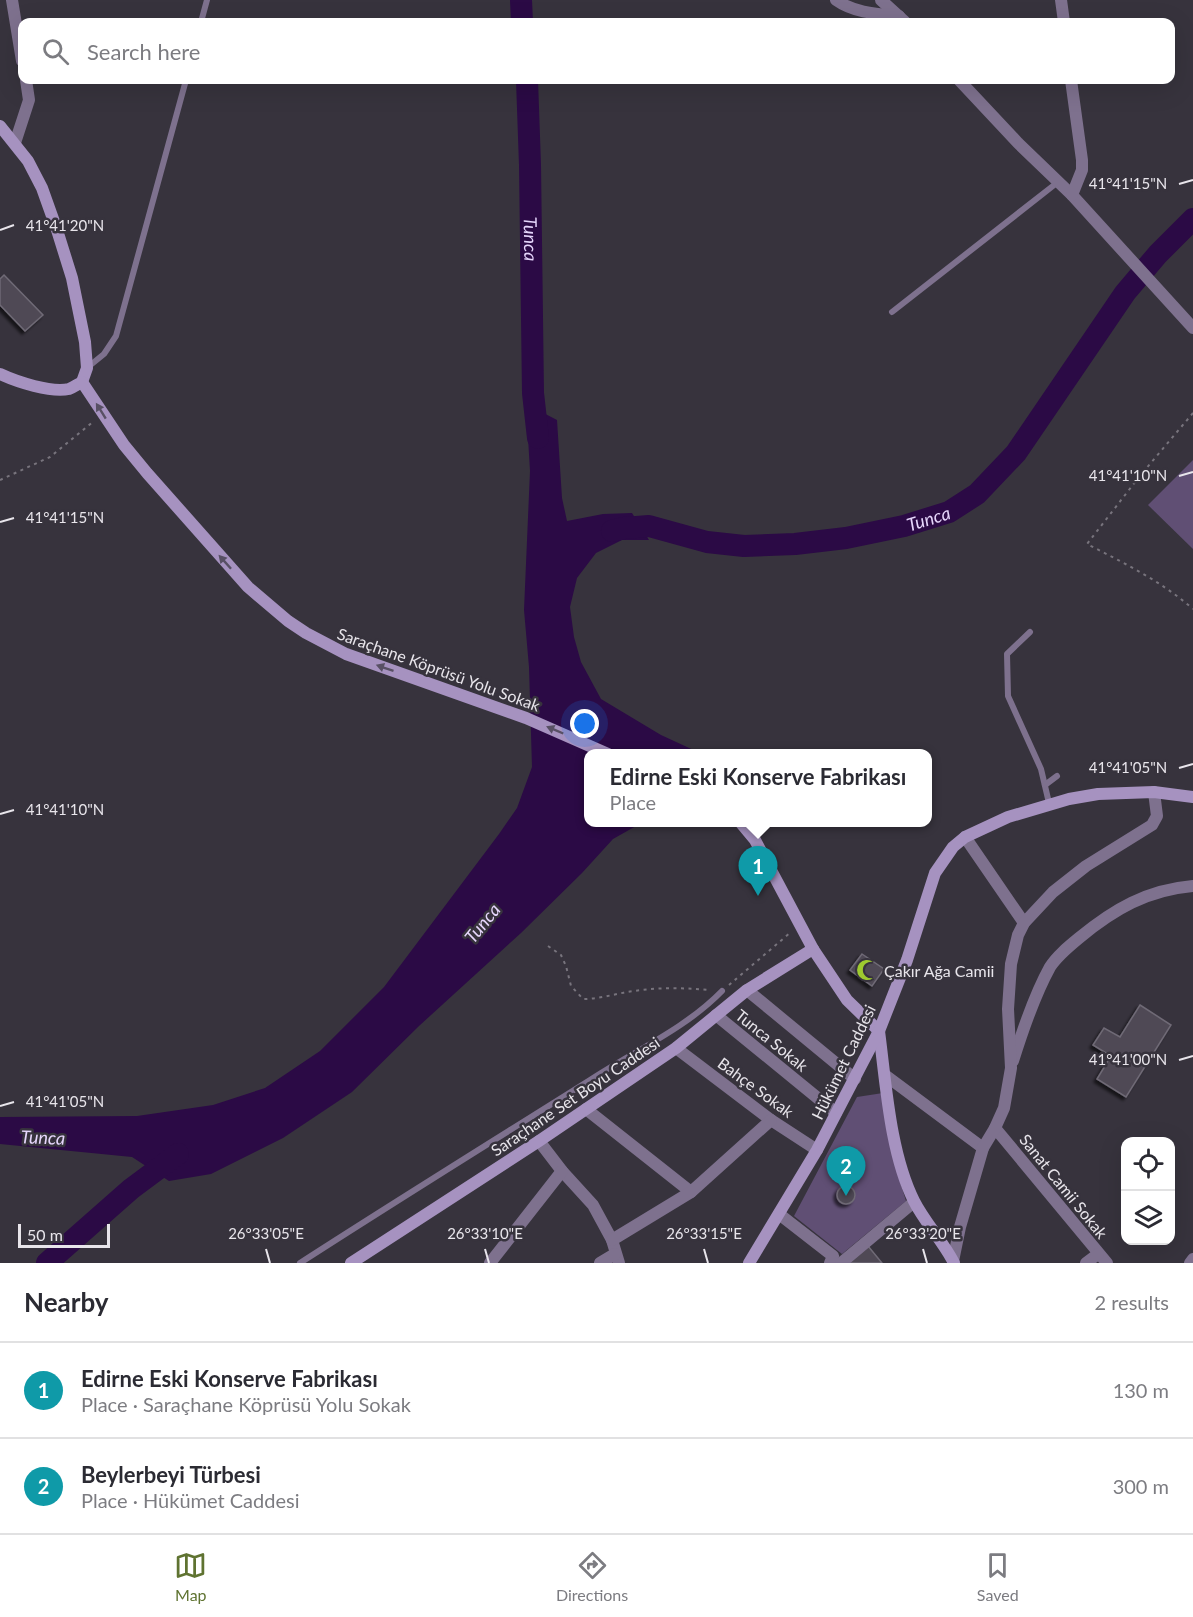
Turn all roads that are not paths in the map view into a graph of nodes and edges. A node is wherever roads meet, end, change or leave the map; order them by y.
1 (12, 0) edge
2 (207, 0) edge
3 (836, 0) edge
4 (881, 0) edge
5 (1061, 0) edge
6 (202, 18) edge
7 (896, 18) edge
8 (901, 18) edge
9 (1063, 18) edge
10 (18, 37) edge
11 (27, 84) edge
12 (185, 84) edge
13 (963, 84) edge
14 (1072, 84) edge
15 (0, 126) edge
16 (15, 143) junction
17 (1058, 182) junction
18 (1072, 195) junction
19 (892, 312) dead end
20 (1193, 328) edge
21 (87, 368) junction
22 (0, 374) edge
23 (82, 382) junction
24 (1030, 632) dead end
25 (599, 749) edge
26 (1057, 776) dead end
27 (1044, 785) junction
28 (1154, 792) junction
29 (1193, 797) edge
30 (1049, 804) junction
31 (744, 827) edge
32 (965, 837) junction
33 (1193, 886) edge
34 (1024, 923) junction
35 (813, 949) junction
36 (747, 990) junction
37 (722, 991) road end
38 (716, 1015) junction
39 (879, 1031) junction
40 (676, 1048) junction
41 (1011, 1068) junction
42 (885, 1074) junction
43 (855, 1079) junction
44 (586, 1109) junction
45 (836, 1113) junction
46 (771, 1120) junction
47 (995, 1128) junction
48 (539, 1141) junction
49 (983, 1148) junction
50 (817, 1150) junction
51 (562, 1171) junction
52 (691, 1192) junction
53 (914, 1202) junction
54 (779, 1214) junction
55 (612, 1240) junction
56 (1103, 1258) edge
57 (617, 1259) edge
58 (1193, 1259) edge
59 (953, 1262) edge
60 (300, 1263) edge
61 (351, 1263) edge
62 (490, 1263) edge
63 (600, 1263) edge
64 (749, 1263) edge
65 (830, 1263) edge
66 (841, 1263) edge
67 (1086, 1263) edge
68 (1190, 1263) edge

1 - 10 street
2 - 6 lane
3 - 7 street
4 - 8 street
5 - 9 street
11 - 16 street
12 - 21 lane
13 - 17 street
14 - 18 street
15 - 16 street
16 - 21 street
17 - 18 street
17 - 19 lane
18 - 20 street
21 - 23 street
22 - 23 street
25 -> 23 street, Saraçhane Köprüsü Yolu Sokak
24 - 27 lane
26 - 27 lane
27 - 30 lane
28 - 29 street
28 - 30 street
28 - 34 street
30 - 32 street
31 - 35 street
32 - 34 street
32 - 39 street, Hükümet Caddesi
33 - 41 street
34 - 41 street
35 - 36 street, Saraçhane Set Boyu Caddesi
35 - 39 street
36 - 38 street, Saraçhane Set Boyu Caddesi
36 - 43 street
37 - 60 lane
38 - 40 street, Saraçhane Set Boyu Caddesi
38 - 45 street, Tunca Sokak
39 - 42 street
39 - 43 street, Hükümet Caddesi
40 - 44 street, Saraçhane Set Boyu Caddesi
40 - 46 street, Bahçe Sokak
41 - 47 street
42 - 49 street
42 - 53 street
43 - 45 street, Hükümet Caddesi
44 - 48 street, Saraçhane Set Boyu Caddesi
44 - 52 street
45 - 50 street, Hükümet Caddesi
46 - 50 street, Bahçe Sokak
46 - 52 street
47 - 49 street
47 - 56 street, Sanat Camii Sokak
48 - 51 street
48 - 61 street, Saraçhane Set Boyu Caddesi
49 - 59 street
50 - 54 street, Hükümet Caddesi
51 - 55 street
51 - 62 street
52 - 55 street
53 - 59 street
53 - 66 street
54 - 64 street, Hükümet Caddesi
54 - 65 street
55 - 57 street
56 - 67 street
57 - 63 street
58 - 68 street

